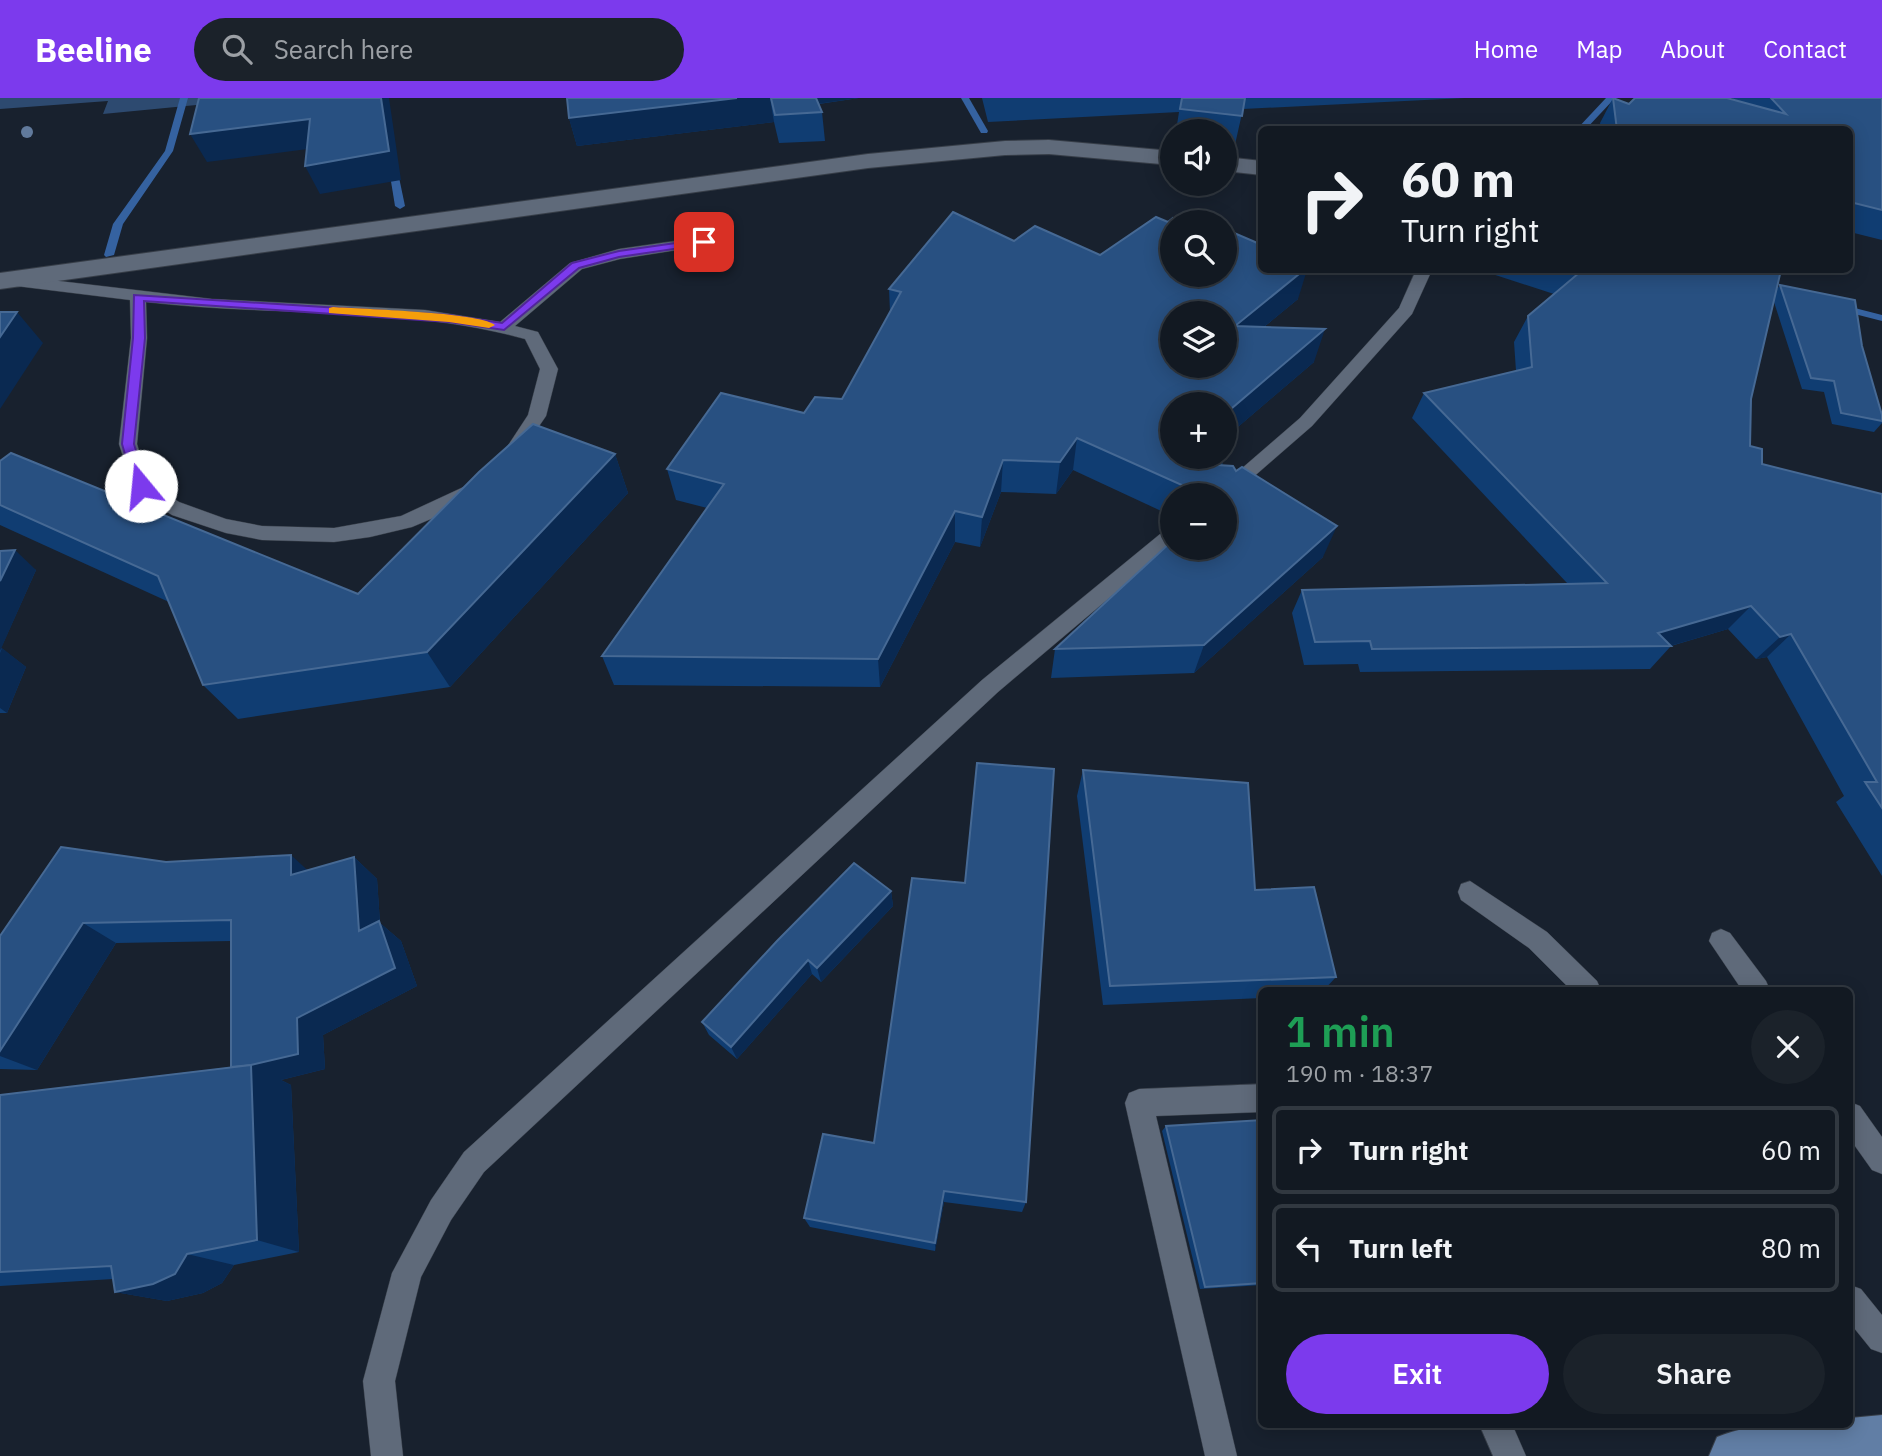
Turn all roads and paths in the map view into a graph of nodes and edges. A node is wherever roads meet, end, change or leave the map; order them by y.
1 (1160, 157) edge
2 (1237, 166) edge
3 (1258, 168) edge
4 (704, 242) dead end
5 (1423, 273) edge
6 (4, 281) edge
7 (138, 297) junction
8 (504, 327) junction
9 (508, 460) edge
10 (489, 479) edge
11 (1234, 483) edge
12 (1160, 545) edge
13 (1470, 892) dead end
14 (1721, 941) dead end
15 (1585, 987) edge
16 (1755, 987) edge
17 (1258, 1098) edge
18 (1853, 1120) edge
19 (1882, 1160) edge
20 (1853, 1304) edge
21 (1882, 1338) edge
22 (1497, 1428) edge
23 (1882, 1442) edge
24 (387, 1456) edge
25 (1221, 1456) edge
26 (1510, 1456) edge
27 (1736, 1456) edge

1 - 6 street
2 - 3 street
4 - 8 lane
5 - 11 lane
6 - 7 lane
7 - 8 lane
7 - 10 lane
8 - 9 lane
12 - 24 lane
13 - 15 lane
14 - 16 lane
17 - 25 lane
18 - 19 lane
20 - 21 lane
22 - 26 lane
23 - 27 main road

